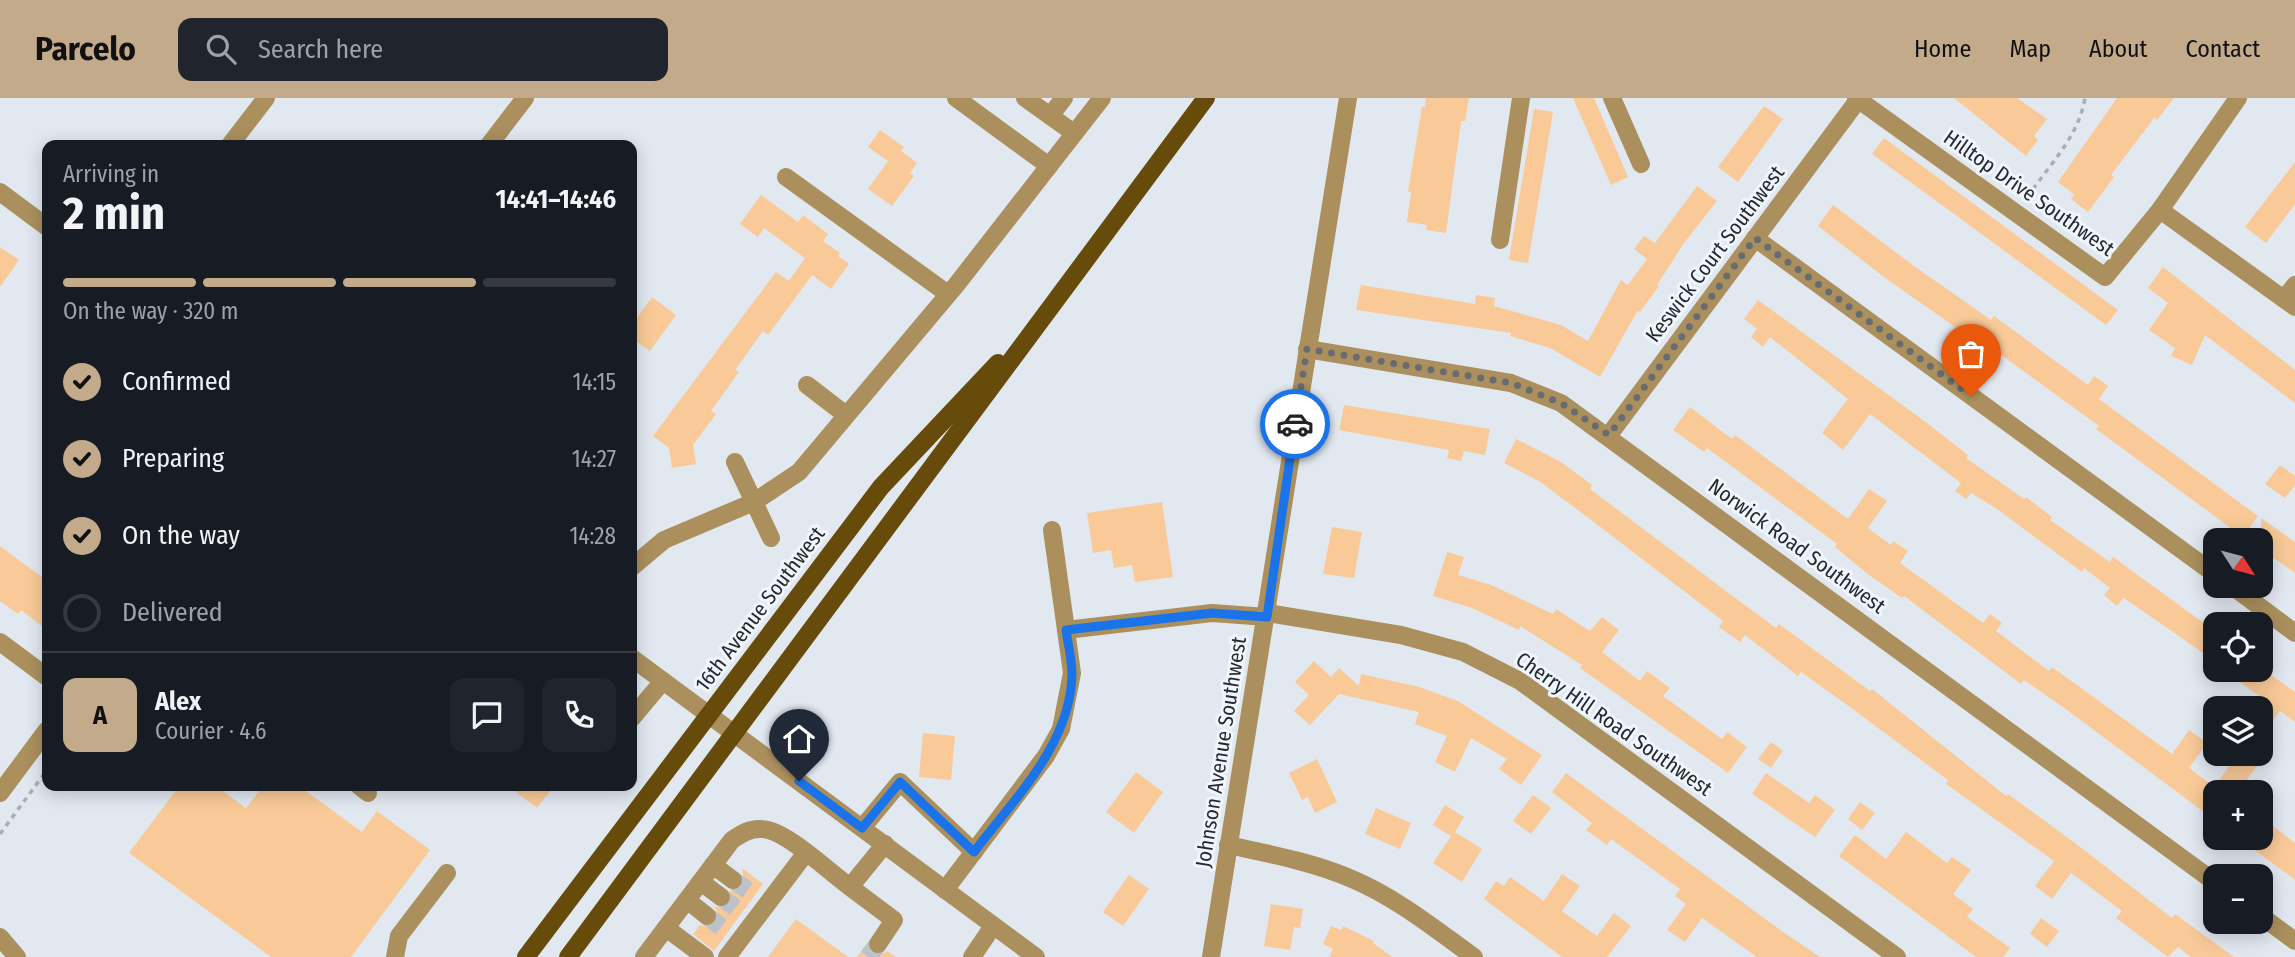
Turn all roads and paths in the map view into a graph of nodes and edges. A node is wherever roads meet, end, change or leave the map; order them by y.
1 (266, 98) edge
2 (525, 98) edge
3 (956, 98) edge
4 (1025, 98) edge
5 (1064, 98) edge
6 (1102, 98) edge
7 (1206, 98) edge
8 (1348, 98) edge
9 (1521, 98) edge
10 (1612, 98) edge
11 (2085, 98) edge
12 (2238, 98) edge
13 (1857, 99) edge
14 (1050, 116) junction
15 (1074, 133) junction
16 (234, 140) edge
17 (493, 140) edge
18 (1641, 164) dead end
19 (1049, 166) junction
20 (786, 177) dead end
21 (2033, 189) dead end
22 (0, 192) edge
23 (2160, 209) junction
24 (42, 223) edge
25 (1755, 238) junction
26 (1500, 240) dead end
27 (948, 294) junction
28 (2291, 297) edge
29 (1052, 306) junction
30 (1307, 349) junction
31 (807, 385) dead end
32 (846, 415) junction
33 (1609, 435) junction
34 (734, 462) dead end
35 (754, 502) junction
36 (1052, 530) dead end
37 (771, 538) dead end
38 (637, 563) edge
39 (2203, 565) edge
40 (2247, 598) edge
41 (1267, 615) junction
42 (1066, 630) junction
43 (2295, 633) edge
44 (0, 642) edge
45 (637, 662) edge
46 (42, 673) edge
47 (663, 681) junction
48 (637, 712) edge
49 (708, 715) junction
50 (735, 735) junction
51 (42, 737) edge
52 (42, 777) edge
53 (0, 793) edge
54 (862, 828) junction
55 (0, 834) edge
56 (885, 844) junction
57 (1228, 845) junction
58 (974, 852) junction
59 (805, 853) junction
60 (713, 865) junction
61 (447, 873) dead end
62 (2203, 873) edge
63 (733, 880) tunnel mouth
64 (701, 882) junction
65 (850, 887) junction
66 (945, 890) junction
67 (721, 897) tunnel mouth
68 (687, 900) junction
69 (706, 916) tunnel mouth
70 (2273, 925) edge
71 (993, 926) junction
72 (666, 928) junction
73 (0, 937) edge
74 (2295, 941) edge
75 (878, 944) tunnel mouth
76 (17, 957) edge
77 (395, 957) edge
78 (526, 957) edge
79 (568, 957) edge
80 (644, 957) edge
81 (705, 957) edge
82 (727, 957) edge
83 (972, 957) edge
84 (1036, 957) edge
85 (1211, 957) edge
86 (1474, 957) edge
87 (1897, 957) edge

1 - 16 street
2 - 17 street
3 - 19 street
4 - 14 street
5 - 14 street
6 - 15 street
7 - 29 main road, 16th Avenue Southwest
8 - 30 street, Johnson Avenue Southwest
9 - 26 street
10 - 18 street
11 - 21 path
12 - 23 street
13 - 23 street, Hilltop Drive Southwest
13 - 25 street, Keswick Court Southwest
14 - 15 street
15 - 19 street
19 - 27 street
20 - 27 street
22 - 24 street
23 - 28 street
25 - 33 street, Keswick Court Southwest
25 - 39 street
27 - 32 street
29 - 49 main road, 16th Avenue Southwest
29 - 50 main road, 16th Avenue Southwest
30 - 33 street, Norwick Road Southwest
30 - 41 street, Johnson Avenue Southwest
31 - 32 street
32 - 35 street
33 - 62 street, Norwick Road Southwest
34 - 35 street
35 - 37 street
35 - 38 street
36 - 42 street
40 - 43 street
41 - 42 street, Cherry Hill Road Southwest
41 - 57 street, Johnson Avenue Southwest
41 - 87 street, Cherry Hill Road Southwest
42 - 58 street
44 - 46 street
45 - 47 street
47 - 48 street
47 - 49 street
49 - 50 street
49 - 78 main road, 16th Avenue Southwest
50 - 54 street
50 - 79 main road, 16th Avenue Southwest
51 - 53 street
52 - 55 path
54 - 56 street
54 - 58 street
56 - 65 street
56 - 66 street
57 - 85 street, Johnson Avenue Southwest
57 - 86 street
58 - 66 street
59 - 60 street
59 - 65 street
59 - 82 street
60 - 63 street
60 - 64 street
61 - 77 street
64 - 67 street
64 - 68 street
65 - 75 street
66 - 71 street
68 - 69 street
68 - 72 street
70 - 74 street
71 - 83 street
71 - 84 street
72 - 80 street
72 - 81 street
73 - 76 street

